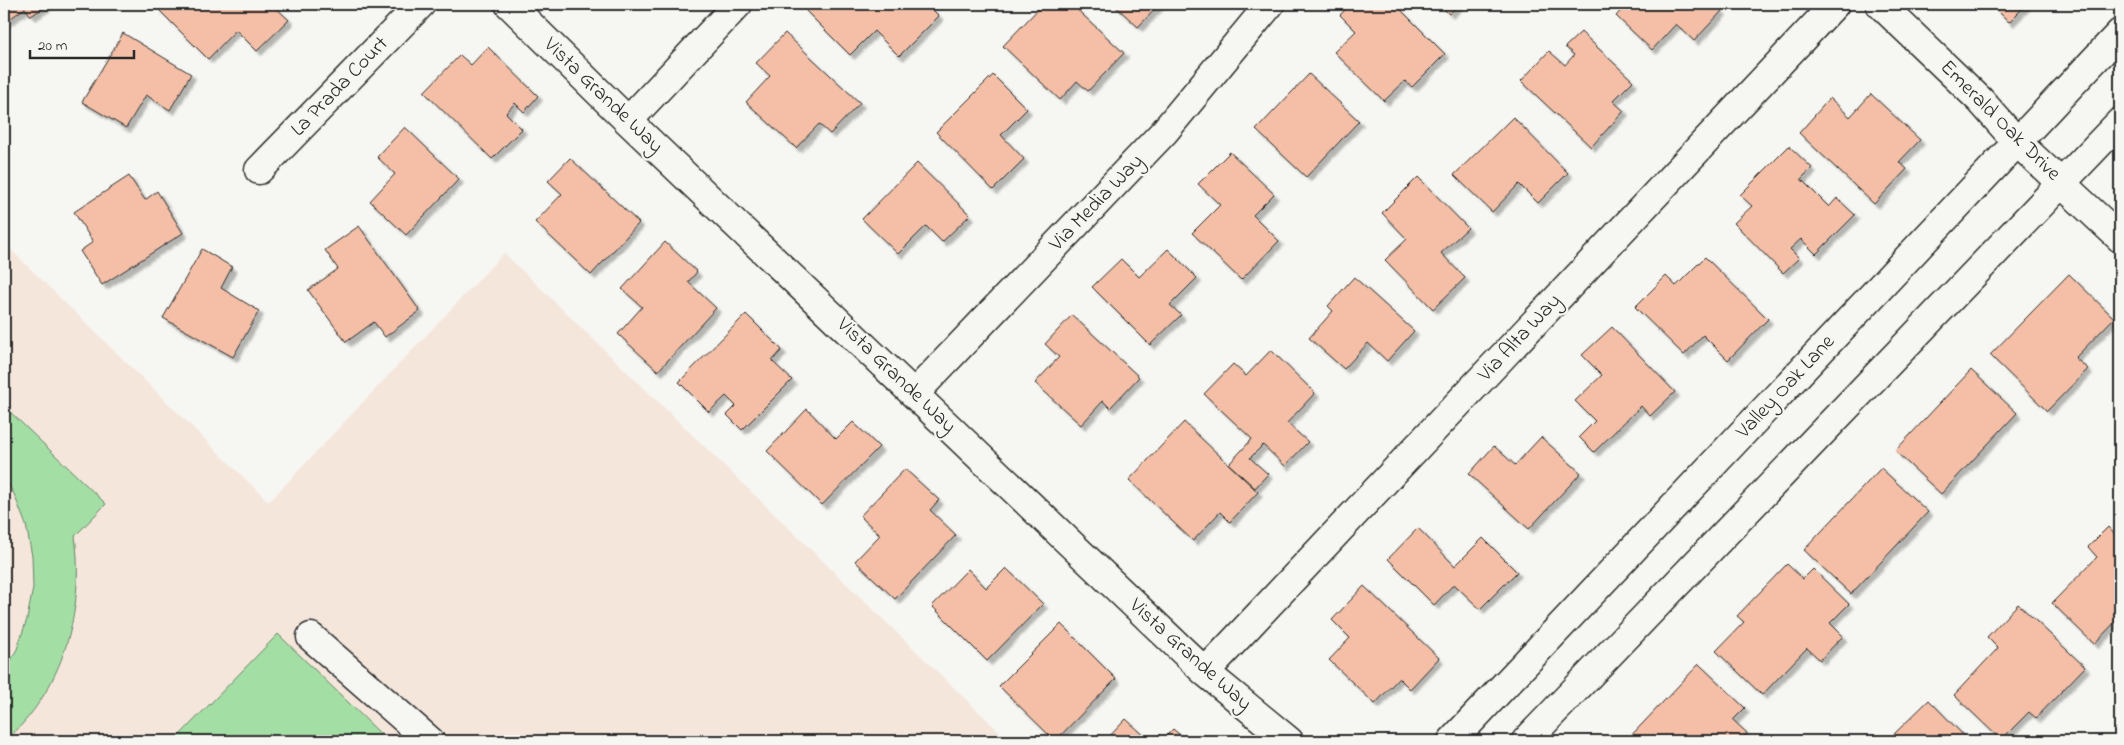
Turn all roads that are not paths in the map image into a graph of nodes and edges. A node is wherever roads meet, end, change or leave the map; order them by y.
1 (421, 4) edge
2 (510, 4) edge
3 (738, 4) edge
4 (1270, 4) edge
5 (1835, 4) edge
6 (1880, 4) edge
7 (2120, 33) edge
8 (628, 121) junction
9 (2120, 122) edge
10 (2017, 142) junction
11 (259, 170) dead end
12 (2062, 184) junction
13 (2120, 238) edge
14 (914, 394) junction
15 (311, 637) dead end
16 (1205, 672) junction
17 (430, 741) edge
18 (1289, 741) edge
19 (1452, 741) edge
20 (1526, 741) edge

1 - 11 street, La Prada Court
2 - 8 street, Vista Grande Way
3 - 8 street
4 - 14 street, Via Media Way
5 - 16 street, Via Alta Way
6 - 10 street, Emerald Oak Drive
7 - 10 street, Valley Oak Lane
8 - 14 street, Vista Grande Way
9 - 12 street
10 - 12 street, Emerald Oak Drive
10 - 19 street, Valley Oak Lane
12 - 13 street, Emerald Oak Drive
12 - 20 street
14 - 16 street, Vista Grande Way
15 - 17 street
16 - 18 street, Vista Grande Way

